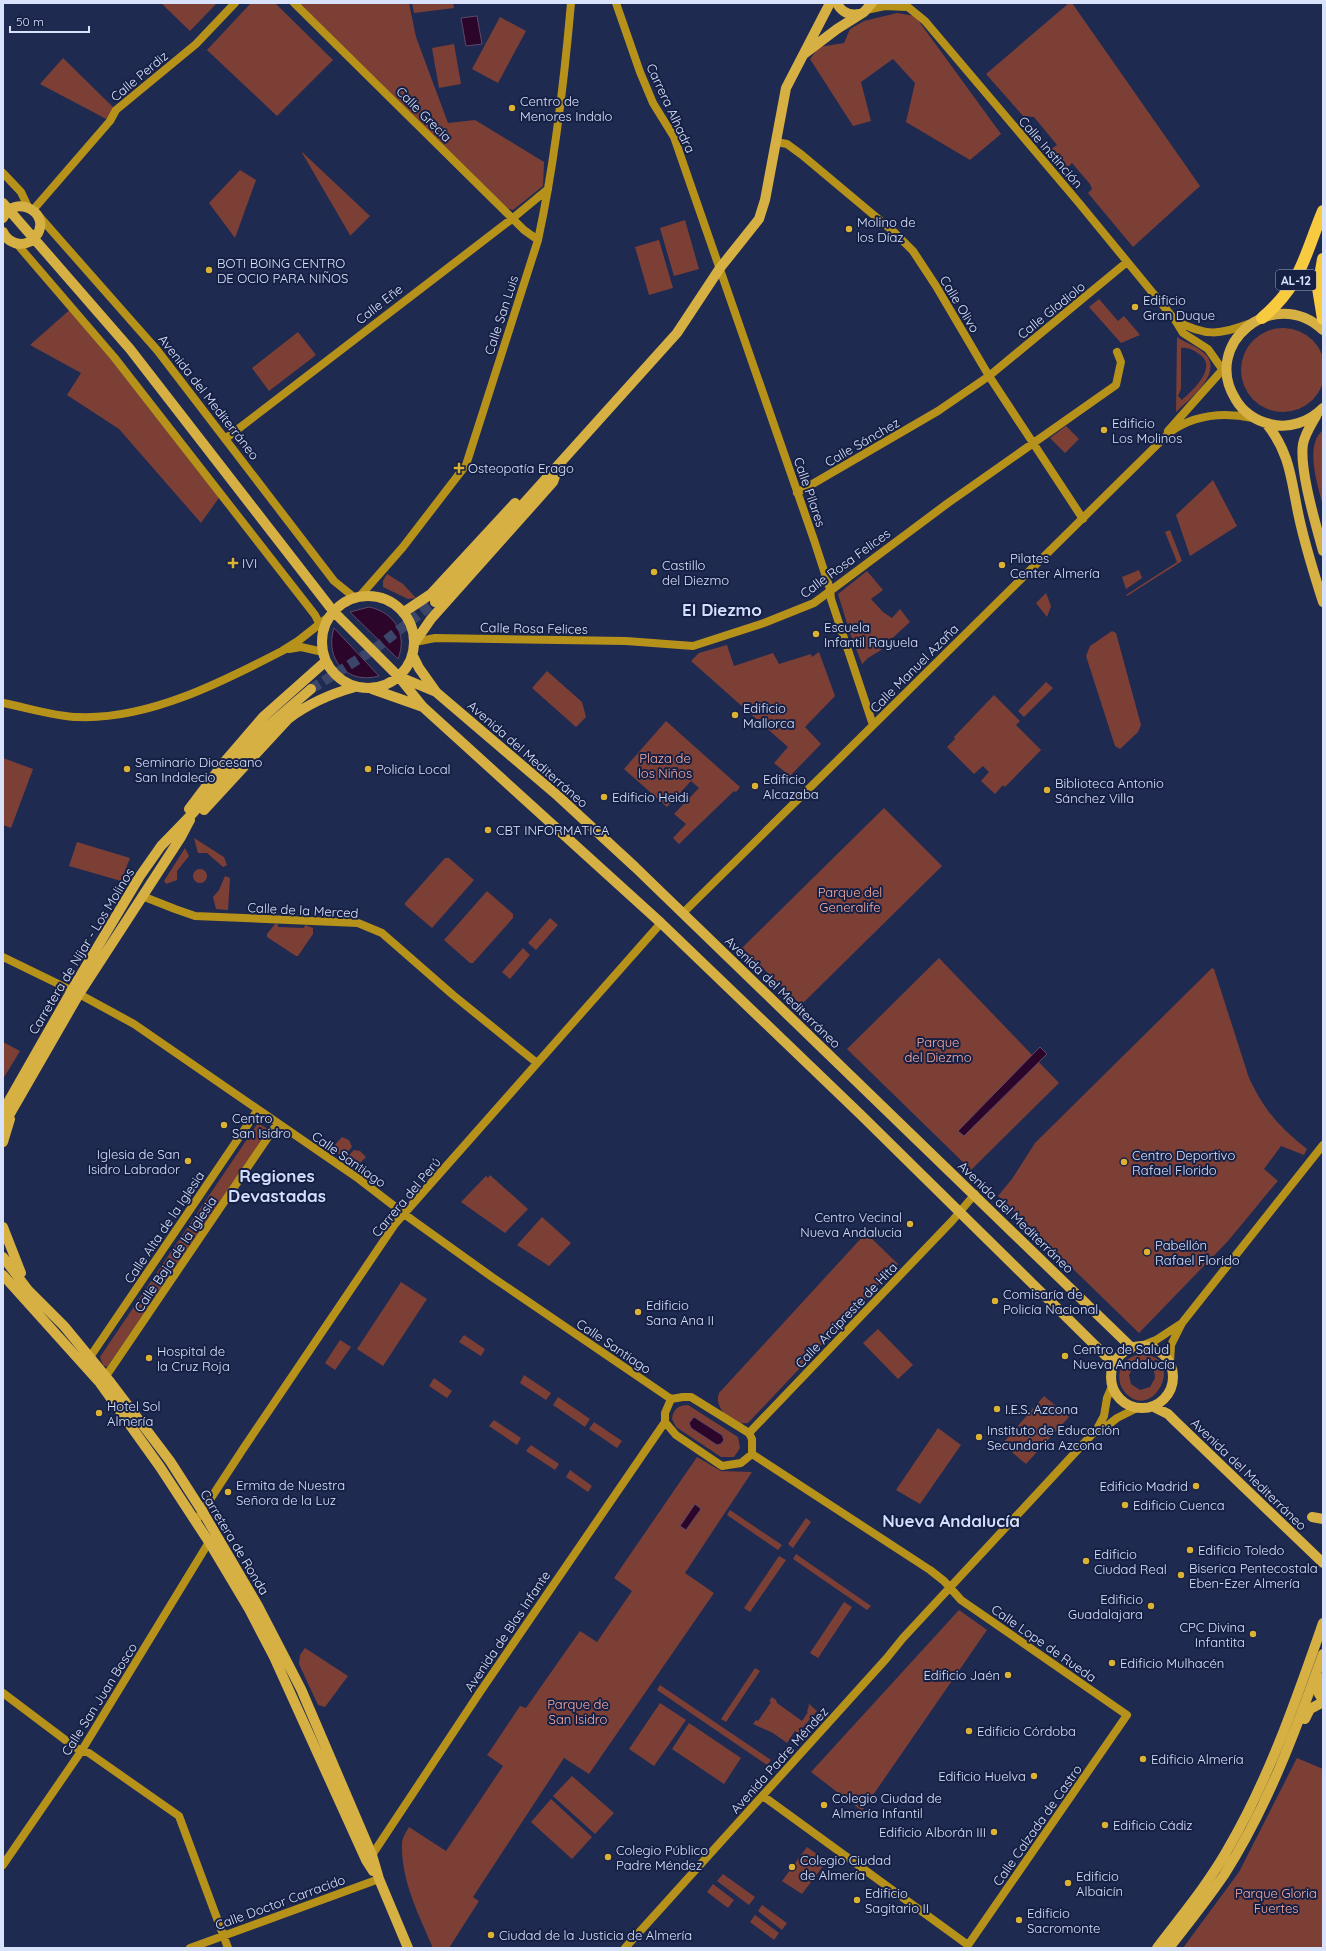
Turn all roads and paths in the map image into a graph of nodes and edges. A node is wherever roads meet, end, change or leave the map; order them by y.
1 (235, 3) edge
2 (294, 3) edge
3 (571, 3) edge
4 (616, 3) edge
5 (830, 3) edge
6 (837, 3) edge
7 (905, 5) edge
8 (866, 9) edge
9 (804, 54) junction
10 (776, 142) junction
11 (3, 173) edge
12 (548, 189) junction
13 (5, 210) edge
14 (33, 211) junction
15 (1323, 211) edge
16 (513, 218) junction
17 (34, 239) junction
18 (8, 240) edge
19 (538, 240) junction
20 (1323, 259) edge
21 (1127, 262) junction
22 (720, 268) junction
23 (1174, 319) junction
24 (1323, 319) edge
25 (1258, 320) junction
26 (1323, 330) edge
27 (1117, 352) dead end
28 (1226, 370) junction
29 (989, 376) junction
30 (938, 411) joint
31 (1320, 412) edge
32 (1254, 418) junction
33 (1266, 423) junction
34 (225, 438) junction
35 (1161, 440) junction
36 (1034, 444) junction
37 (559, 466) junction
38 (797, 493) junction
39 (1083, 518) junction
40 (1323, 551) edge
41 (830, 589) junction
42 (357, 597) junction
43 (435, 602) tunnel mouth
44 (1323, 602) edge
45 (404, 612) junction
46 (332, 613) junction
47 (321, 627) junction
48 (415, 642) junction
49 (282, 651) junction
50 (324, 656) junction
51 (413, 656) junction
52 (399, 677) junction
53 (355, 687) junction
54 (311, 689) tunnel mouth
55 (371, 689) junction
56 (436, 692) junction
57 (3, 703) edge
58 (423, 707) junction
59 (873, 725) junction
60 (177, 835) junction
61 (142, 896) junction
62 (683, 913) junction
63 (661, 923) junction
64 (3, 957) edge
65 (76, 992) junction
66 (536, 1064) junction
67 (14, 1108) junction
68 (3, 1111) edge
69 (257, 1111) junction
70 (277, 1124) junction
71 (3, 1126) edge
72 (3, 1142) edge
73 (1323, 1145) edge
74 (975, 1194) junction
75 (959, 1212) junction
76 (404, 1214) junction
77 (3, 1228) edge
78 (3, 1257) edge
79 (3, 1275) edge
80 (28, 1290) junction
81 (1182, 1323) junction
82 (1137, 1347) junction
83 (90, 1357) junction
84 (1170, 1363) junction
85 (1114, 1364) junction
86 (106, 1376) junction
87 (1112, 1386) junction
88 (671, 1399) junction
89 (1154, 1407) junction
90 (1136, 1408) junction
91 (664, 1422) junction
92 (1097, 1429) junction
93 (749, 1433) junction
94 (752, 1454) junction
95 (202, 1512) junction
96 (1312, 1516) dead end
97 (1323, 1519) edge
98 (196, 1521) junction
99 (209, 1542) junction
100 (1323, 1563) edge
101 (950, 1588) junction
102 (1323, 1623) edge
103 (1323, 1654) edge
104 (1323, 1678) edge
105 (3, 1693) edge
106 (1323, 1701) edge
107 (1127, 1715) joint
108 (1293, 1738) junction
109 (82, 1750) junction
110 (763, 1796) junction
111 (372, 1856) junction
112 (3, 1865) edge
113 (379, 1879) junction
114 (223, 1936) junction
115 (967, 1947) edge
116 (190, 1948) edge
117 (228, 1948) edge
118 (408, 1948) edge
119 (625, 1948) edge
120 (1157, 1948) edge
121 (1169, 1948) edge

1 - 14 street, Calle Perdiz
2 - 16 street, Calle Grecia
3 - 12 street, Calle San Luis
4 - 22 street, Carrera Alhadra
5 - 9 main road
6 - 8 main road
7 - 8 street, Calle Instinción
7 - 21 street, Calle Instinción
8 - 9 main road
9 - 10 main road
10 - 22 main road
10 - 29 street, Calle Olivo
11 - 14 street, Avenida del Mediterráneo
12 - 16 street, Calle Eñe
12 - 19 street, Calle San Luis
13 - 14 main road, Avenida del Mediterráneo
13 - 17 main road, Avenida del Mediterráneo
14 - 17 main road
14 - 34 street, Avenida del Mediterráneo
15 - 25 highway, AL-12
16 - 19 street, Calle Grecia
16 - 34 street, Calle Eñe
17 - 18 main road
17 - 46 main road, Avenida del Mediterráneo
18 - 47 street
19 - 42 street, Calle San Luis
20 - 24 highway, AL-12
21 - 23 street, Calle Instinción
21 - 29 street, Calle Gladiolo
22 - 37 main road
22 - 38 street, Calle Pilares
23 - 25 street, Calle Instinción
23 - 28 street, Calle Instinción
25 - 26 main road
25 - 28 main road
27 - 36 street, Calle Rosa Felices
28 - 32 main road
28 - 35 street, Calle Manuel Azaña
29 - 30 street, Calle Gladiolo
29 - 36 street, Calle Olivo
30 - 38 street, Calle Sánchez
31 - 33 main road
31 - 40 main road
32 - 33 main road
32 - 35 street, Calle Manuel Azaña
33 - 44 main road
34 - 42 street, Avenida del Mediterráneo
35 - 39 street, Calle Manuel Azaña
36 - 39 street, Calle Olivo
36 - 41 street, Calle Rosa Felices
37 - 43 main road
37 - 45 main road
37 - 48 main road
38 - 41 street, Calle Pilares
39 - 59 street, Calle Manuel Azaña
41 - 48 street, Calle Rosa Felices
41 - 59 street, Calle Pilares
42 - 45 main road
42 - 46 main road
45 - 48 main road
46 - 47 main road
46 - 52 main road, Avenida del Mediterráneo
47 - 49 street
47 - 50 main road
48 - 51 main road
49 - 50 street
49 - 57 street
50 - 53 main road
50 - 60 main road
51 - 52 main road
51 - 56 main road
52 - 55 main road
52 - 56 main road, Avenida del Mediterráneo
52 - 58 main road, Avenida del Mediterráneo
53 - 55 main road
53 - 60 main road
54 - 60 main road, Carretera de Níjar - Los Molinos
55 - 58 main road
56 - 62 main road, Avenida del Mediterráneo
58 - 63 main road, Avenida del Mediterráneo
59 - 62 street, Calle Manuel Azaña
60 - 61 main road, Carretera de Níjar - Los Molinos
60 - 65 main road, Carretera de Níjar - Los Molinos
61 - 65 main road, Carretera de Níjar - Los Molinos
61 - 66 street, Calle de la Merced
62 - 74 main road, Avenida del Mediterráneo
63 - 66 street, Carrera del Perú
63 - 75 main road, Avenida del Mediterráneo
64 - 65 street, Calle Santiago
65 - 67 main road, Carretera de Níjar - Los Molinos
65 - 68 main road, Carretera de Níjar - Los Molinos
65 - 69 street, Calle Santiago
66 - 76 street, Carrera del Perú
67 - 71 main road
67 - 72 main road
69 - 70 street, Calle Santiago
69 - 83 street, Calle Alta de la Iglesia
70 - 76 street, Calle Santiago
70 - 86 street, Calle Baja de la Iglesia
73 - 81 street
74 - 75 street, Calle Arcipreste de Hita
74 - 82 main road, Avenida del Mediterráneo
75 - 85 main road, Avenida del Mediterráneo
75 - 93 street, Calle Arcipreste de Hita
76 - 88 street, Calle Santiago
76 - 95 street, Carrera del Perú
77 - 80 main road
78 - 80 main road, Carretera de Ronda
79 - 98 main road, Carretera de Ronda
80 - 83 main road, Carretera de Ronda
81 - 82 street
81 - 84 street
82 - 84 main road
82 - 85 main road
83 - 86 main road, Carretera de Ronda
84 - 89 main road
85 - 87 main road
86 - 95 main road, Carretera de Ronda
87 - 90 main road
87 - 92 street
88 - 91 street, Avenida de Blas Infante
88 - 93 street
89 - 90 main road
89 - 100 main road, Avenida del Mediterráneo
90 - 92 street
91 - 94 street
91 - 111 street, Avenida de Blas Infante
92 - 101 street, Avenida Padre Méndez
93 - 94 street
94 - 101 street
95 - 98 street, Carrera del Perú
95 - 111 main road, Carretera de Ronda
96 - 97 main road
98 - 99 main road, Carretera de Ronda
99 - 109 street, Calle San Juan Bosco
99 - 113 main road, Carretera de Ronda
101 - 107 street, Calle Lope de Rueda
101 - 110 street, Avenida Padre Méndez
102 - 120 main road
103 - 108 main road
104 - 106 main road
105 - 109 street
106 - 108 main road
107 - 115 street, Calle Calzada de Castro
108 - 121 main road
109 - 112 street, Calle San Juan Bosco
109 - 114 street
110 - 115 street
110 - 119 street, Avenida Padre Méndez
111 - 113 main road, Carretera de Ronda
113 - 114 street, Calle Doctor Carracido
113 - 118 main road, Carretera de Ronda
114 - 116 street, Calle Doctor Carracido
114 - 117 street

